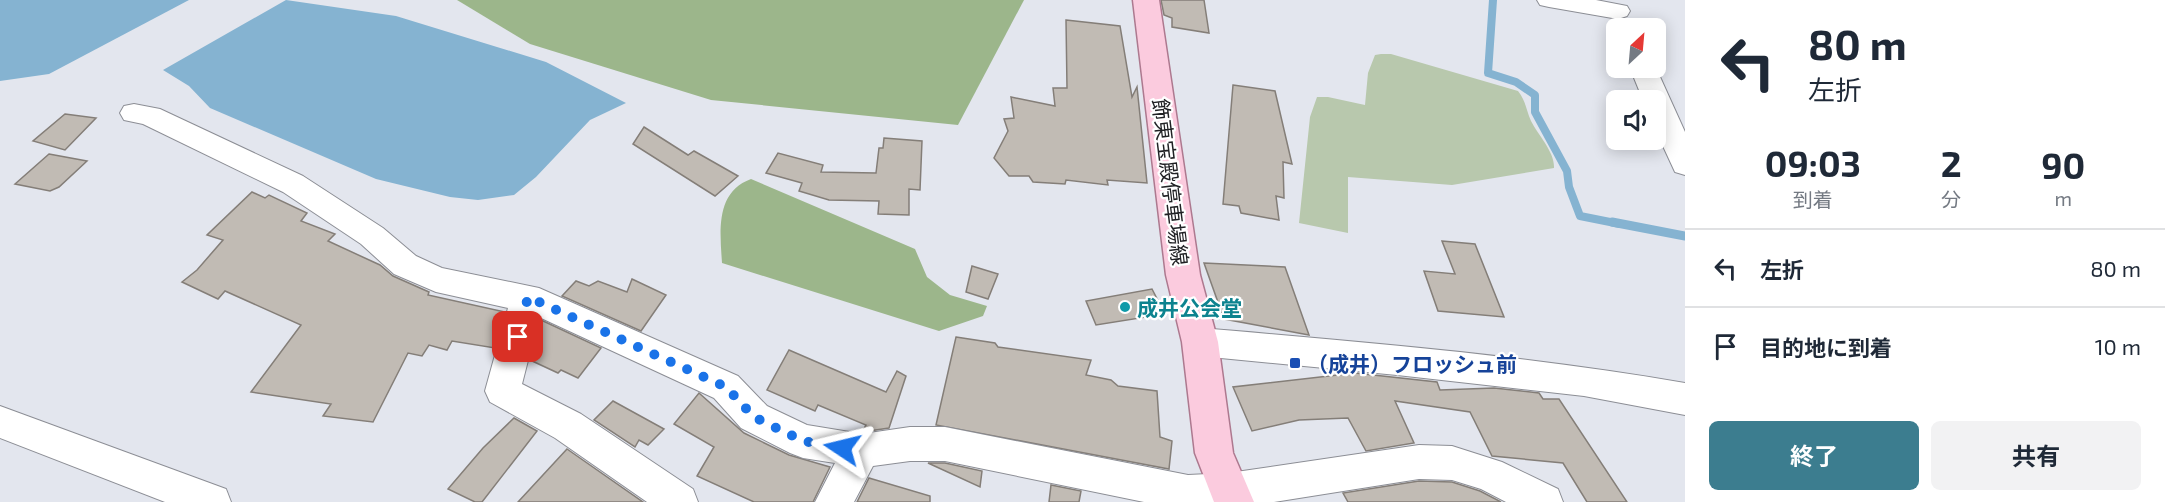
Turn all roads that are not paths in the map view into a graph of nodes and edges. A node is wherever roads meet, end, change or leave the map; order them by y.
1 (1146, 0) edge
2 (1549, 0) edge
3 (1619, 13) edge
4 (1646, 78) edge
5 (134, 113) dead end
6 (1685, 165) edge
7 (528, 297) junction
8 (1200, 342) junction
9 (1685, 399) edge
10 (0, 422) edge
11 (862, 451) junction
12 (1153, 494) edge
13 (1231, 496) edge
14 (212, 502) edge
15 (679, 502) edge
16 (834, 502) edge
17 (1544, 502) edge

1 - 8 main road, 飾東宝殿停車場線
2 - 3 street
4 - 6 street
5 - 7 street
7 - 11 street
7 - 15 street
8 - 9 street
8 - 13 main road, 飾東宝殿停車場線
10 - 14 street
11 - 12 street
11 - 16 street
12 - 13 street
13 - 17 street

